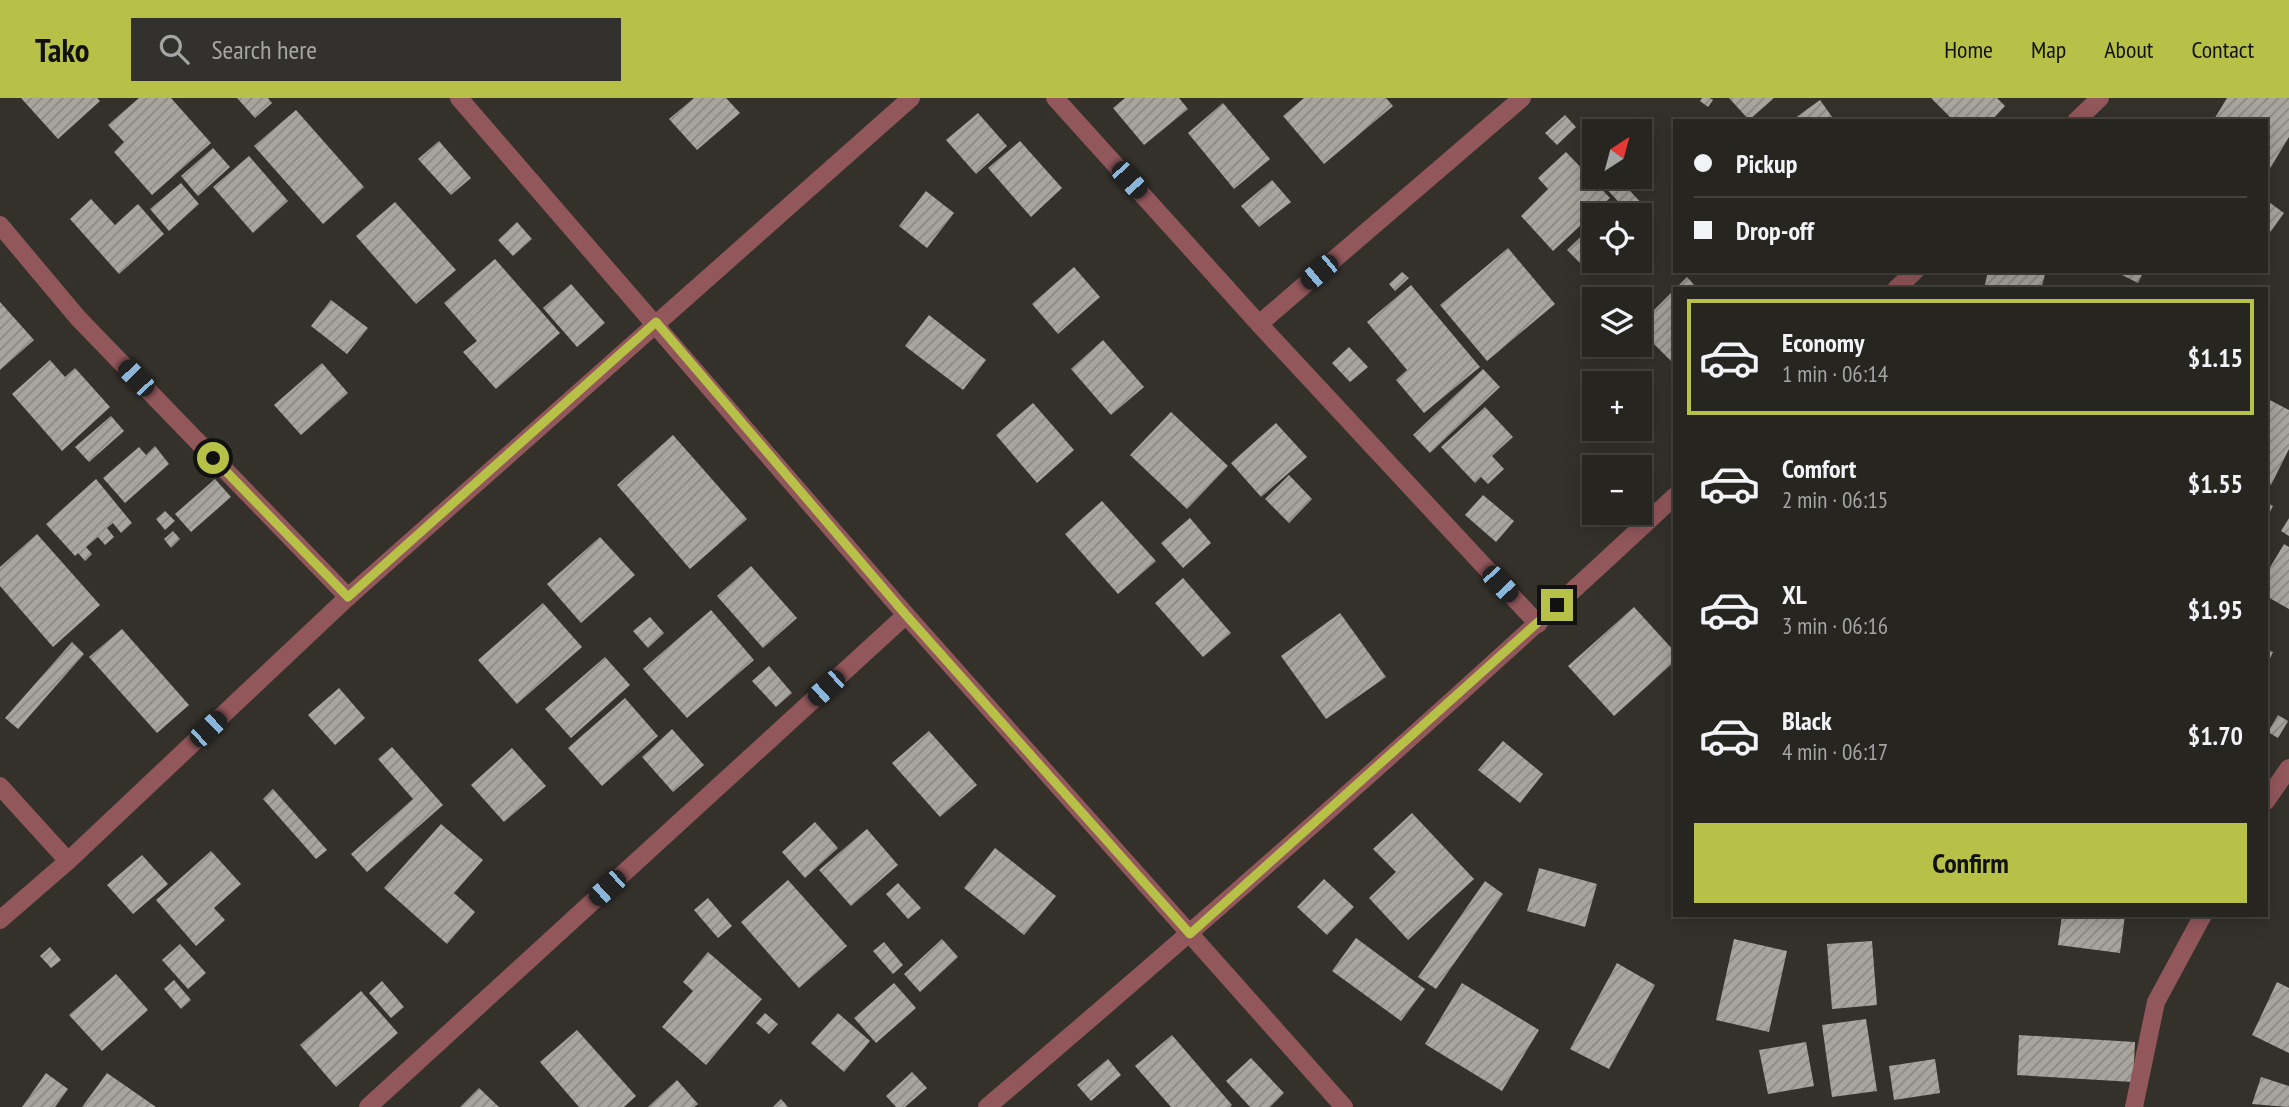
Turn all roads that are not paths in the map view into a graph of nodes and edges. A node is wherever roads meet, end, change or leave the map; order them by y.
1 (459, 98) edge
2 (911, 98) edge
3 (1055, 98) edge
4 (1522, 98) edge
5 (2100, 98) edge
6 (2078, 119) edge
7 (0, 225) edge
8 (1913, 273) edge
9 (1898, 287) edge
10 (656, 322) junction
11 (1259, 324) junction
12 (1673, 498) edge
13 (348, 597) junction
14 (906, 615) junction
15 (1538, 624) junction
16 (2289, 768) edge
17 (0, 786) edge
18 (2268, 798) edge
19 (68, 861) junction
20 (2202, 917) edge
21 (0, 920) edge
22 (1190, 934) junction
23 (368, 1107) edge
24 (987, 1107) edge
25 (1344, 1107) edge
26 (2134, 1107) edge

1 - 10 street
2 - 10 street
3 - 11 street
4 - 11 street
5 - 6 street
7 - 13 street
8 - 9 street
10 - 13 street
10 - 14 street
11 - 15 street
12 - 15 street
13 - 19 street
14 - 22 street
14 - 23 street
15 - 22 street
16 - 18 street
17 - 19 street
19 - 21 street
20 - 26 street
22 - 24 street
22 - 25 street

